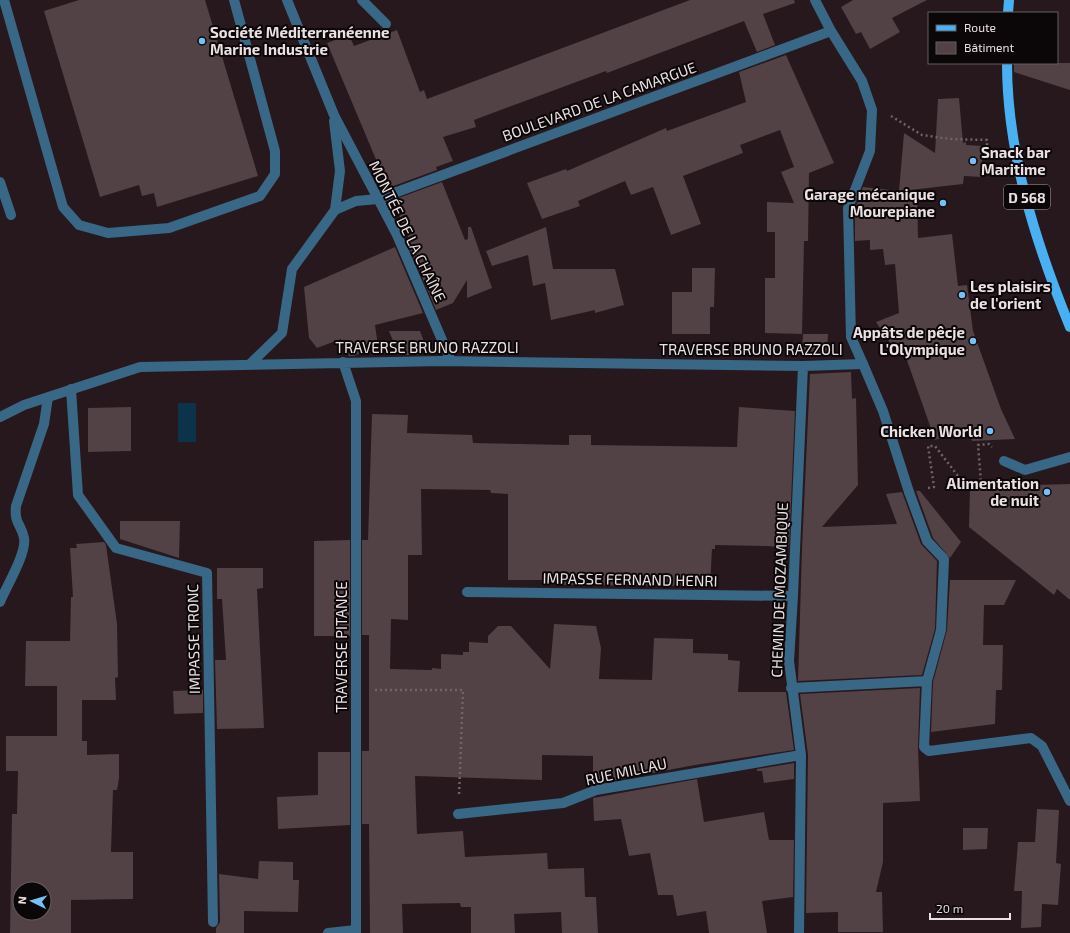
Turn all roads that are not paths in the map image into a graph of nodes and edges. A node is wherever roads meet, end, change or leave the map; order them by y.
1 (4, 0) edge
2 (234, 0) edge
3 (287, 0) edge
4 (362, 0) edge
5 (815, 0) edge
6 (1009, 0) edge
7 (1008, 12) edge
8 (386, 24) dead end
9 (831, 31) junction
10 (1007, 64) edge
11 (334, 115) junction
12 (0, 182) edge
13 (378, 199) junction
14 (335, 210) junction
15 (11, 215) dead end
16 (1070, 327) edge
17 (451, 361) junction
18 (343, 362) junction
19 (250, 364) junction
20 (863, 364) junction
21 (803, 366) junction
22 (71, 389) junction
23 (48, 397) junction
24 (0, 417) edge
25 (1070, 457) edge
26 (1004, 461) road end
27 (467, 592) dead end
28 (793, 596) junction
29 (0, 602) edge
30 (927, 681) junction
31 (791, 688) junction
32 (801, 755) junction
33 (1070, 801) edge
34 (458, 814) road end
35 (213, 922) dead end
36 (356, 932) edge
37 (328, 933) edge
38 (799, 933) edge

1 - 2 street
3 - 11 street, MONTÉE DE LA CHAÎNE
4 - 8 street
5 - 9 street
6 - 7 main road
9 - 13 street, BOULEVARD DE LA CAMARGUE
9 - 20 street
10 - 16 main road, D 568
11 - 13 street, MONTÉE DE LA CHAÎNE
11 - 14 street, MONTÉE DE LA CHAÎNE
12 - 15 street
13 - 14 street, BOULEVARD DE LA CAMARGUE
13 - 17 street, MONTÉE DE LA CHAÎNE
14 - 19 street, MONTÉE DE LA CHAÎNE
17 - 18 street, TRAVERSE BRUNO RAZZOLI
17 - 21 street, TRAVERSE BRUNO RAZZOLI
18 - 19 street, TRAVERSE BRUNO RAZZOLI
18 - 36 street, TRAVERSE PITANCE
19 - 22 street, TRAVERSE BRUNO RAZZOLI
20 - 21 street, TRAVERSE BRUNO RAZZOLI
20 - 30 street
21 - 28 street, CHEMIN DE MOZAMBIQUE
22 - 23 street, TRAVERSE BRUNO RAZZOLI
22 - 35 street, IMPASSE TRONC
23 - 24 street, TRAVERSE BRUNO RAZZOLI
23 - 29 street
25 - 26 street
27 - 28 street, IMPASSE FERNAND HENRI
28 - 31 street, CHEMIN DE MOZAMBIQUE
30 - 31 street
30 - 33 street
31 - 32 street, CHEMIN DE MOZAMBIQUE
32 - 34 street, RUE MILLAU
32 - 38 street, CHEMIN DE MOZAMBIQUE
36 - 37 street

